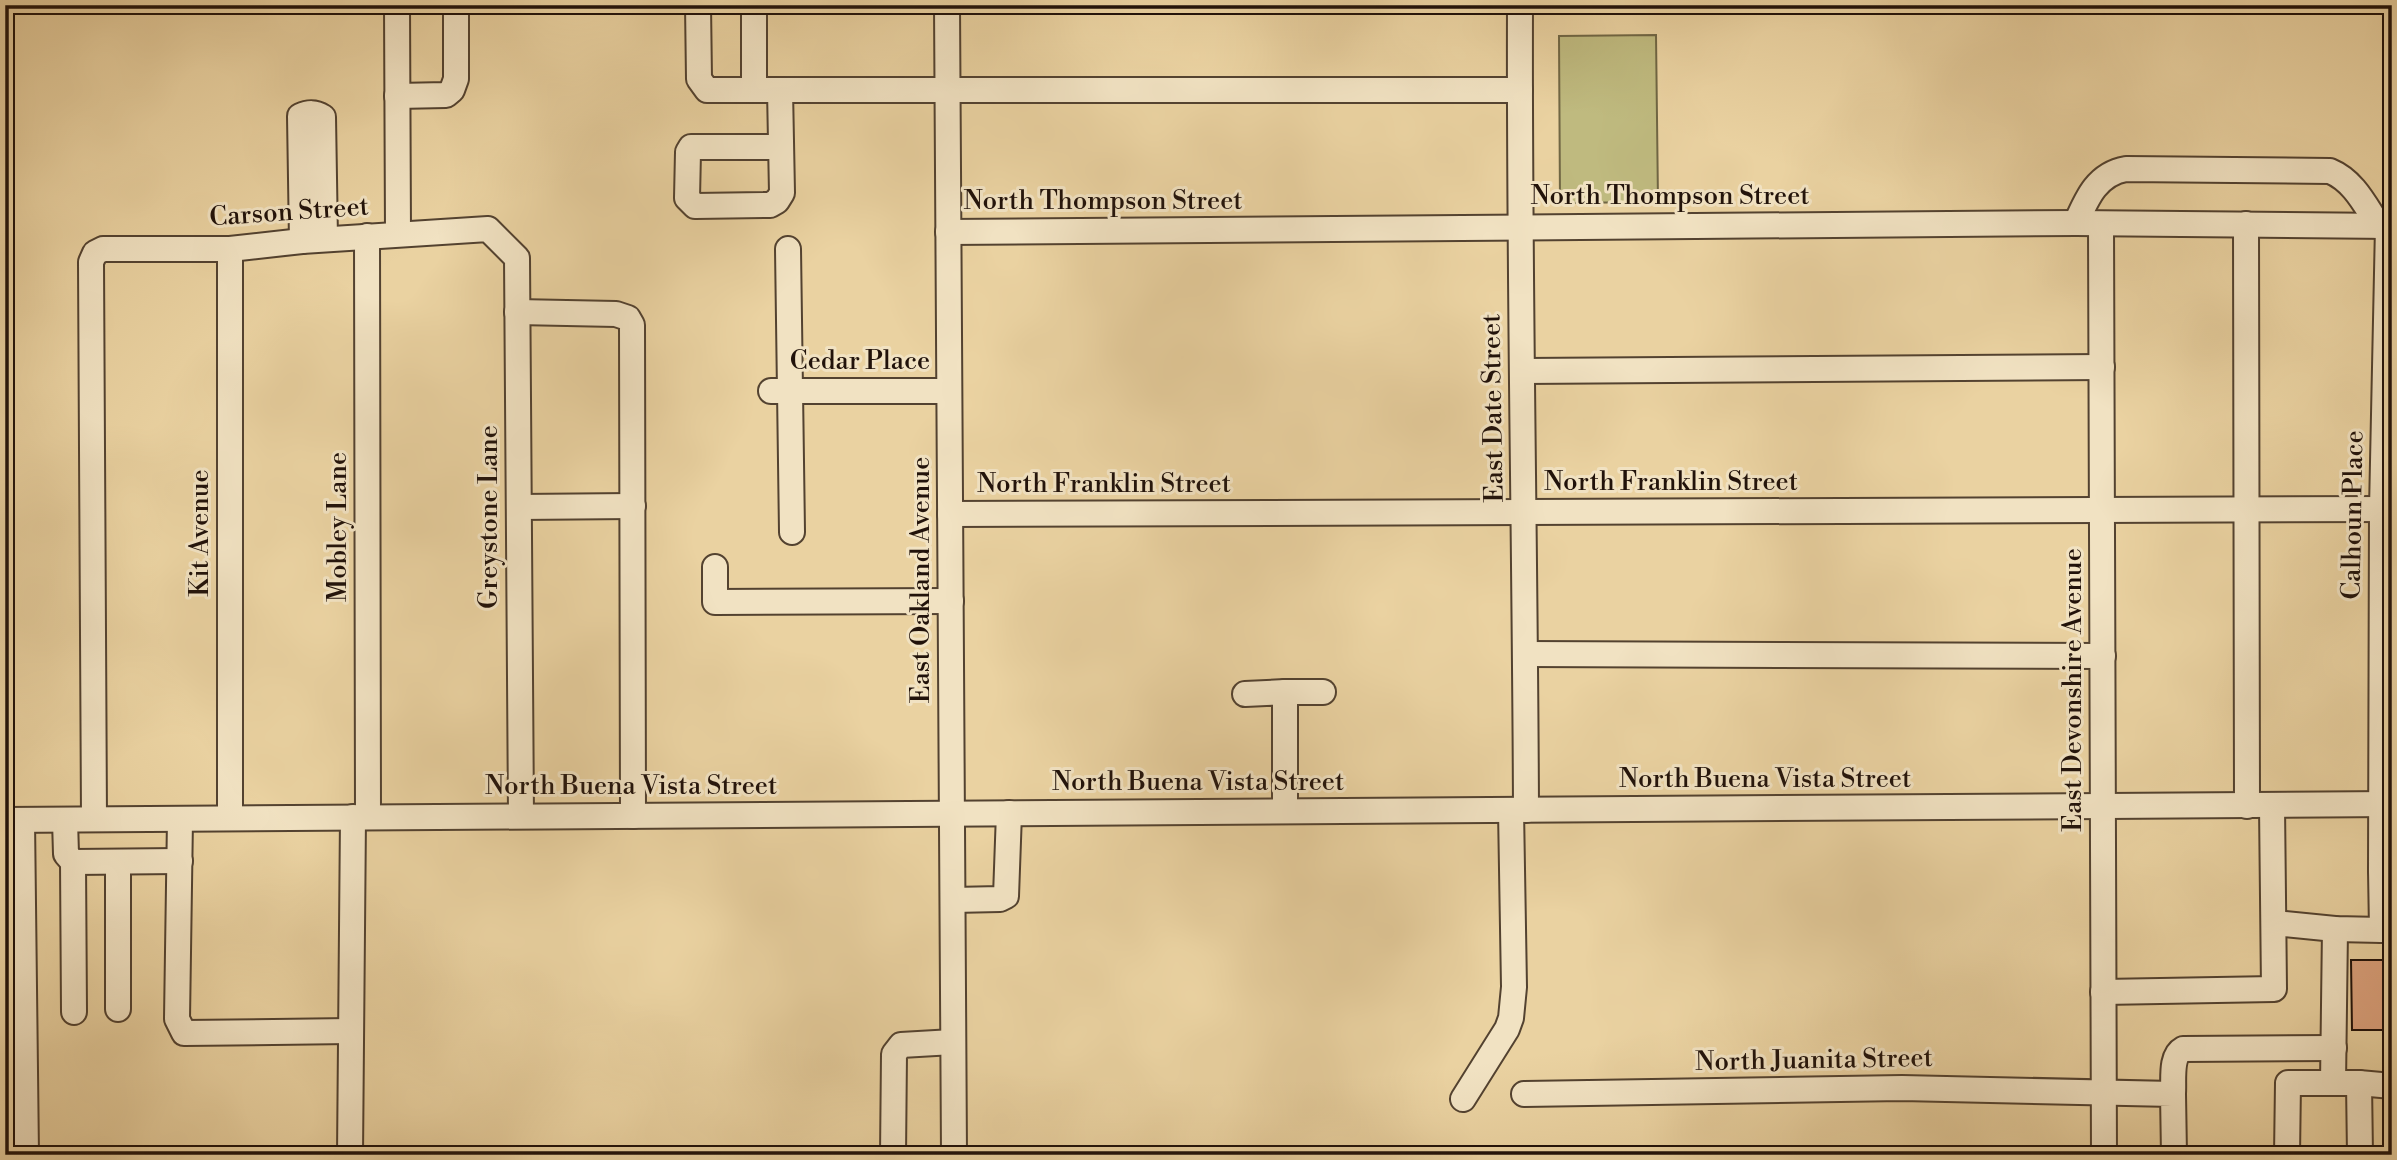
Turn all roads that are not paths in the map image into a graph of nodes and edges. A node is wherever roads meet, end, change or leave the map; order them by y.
1 (397, 5) edge
2 (456, 5) edge
3 (698, 5) edge
4 (754, 5) edge
5 (947, 5) edge
6 (1520, 5) edge
7 (754, 90) junction
8 (780, 90) junction
9 (947, 90) junction
10 (1520, 90) junction
11 (397, 96) junction
12 (781, 147) dead end
13 (2076, 223) junction
14 (2101, 224) junction
15 (2246, 224) junction
16 (2386, 226) edge
17 (1519, 227) junction
18 (488, 229) joint
19 (948, 232) junction
20 (398, 234) junction
21 (367, 236) junction
22 (230, 248) junction
23 (788, 248) dead end
24 (517, 312) junction
25 (2102, 367) junction
26 (1522, 371) junction
27 (780, 390) junction
28 (949, 391) junction
29 (633, 506) junction
30 (519, 507) junction
31 (2102, 508) junction
32 (2246, 508) junction
33 (2387, 509) edge
34 (1525, 512) junction
35 (950, 514) junction
36 (792, 532) dead end
37 (715, 567) dead end
38 (951, 601) junction
39 (1525, 654) junction
40 (2102, 656) junction
41 (1285, 692) junction
42 (1323, 692) dead end
43 (1245, 694) dead end
44 (2387, 804) edge
45 (2247, 806) junction
46 (2272, 806) junction
47 (2103, 807) junction
48 (1519, 810) junction
49 (1285, 811) junction
50 (952, 813) junction
51 (1009, 813) junction
52 (521, 816) junction
53 (633, 816) junction
54 (361, 817) junction
55 (230, 818) junction
56 (94, 819) junction
57 (180, 819) junction
58 (14, 820) edge
59 (65, 820) junction
60 (180, 861) junction
61 (73, 862) junction
62 (118, 862) junction
63 (2386, 870) edge
64 (953, 900) junction
65 (2273, 923) junction
66 (2335, 929) junction
67 (2387, 930) edge
68 (2104, 992) junction
69 (118, 1009) dead end
70 (74, 1012) dead end
71 (351, 1031) junction
72 (953, 1042) junction
73 (2334, 1048) junction
74 (2333, 1083) junction
75 (2359, 1083) junction
76 (2392, 1086) edge
77 (2104, 1092) junction
78 (1524, 1094) dead end
79 (2173, 1094) junction
80 (1463, 1099) dead end
81 (26, 1155) edge
82 (350, 1155) edge
83 (893, 1155) edge
84 (954, 1155) edge
85 (2104, 1155) edge
86 (2174, 1155) edge
87 (2287, 1155) edge
88 (2360, 1155) edge

1 - 11 street
2 - 11 street
3 - 7 street
4 - 7 street
5 - 9 street, East Oakland Avenue
6 - 10 street, East Date Street
7 - 8 street
8 - 9 street
8 - 12 street
9 - 10 street
9 - 19 street, East Oakland Avenue
10 - 17 street, East Date Street
11 - 20 street
13 - 14 street, North Thompson Street
13 - 16 street
13 - 17 street, North Thompson Street
14 - 15 street, North Thompson Street
14 - 25 street, East Devonshire Avenue
15 - 16 street, North Thompson Street
15 - 32 street
16 - 33 street, Calhoun Place
17 - 19 street, North Thompson Street
17 - 26 street, East Date Street
18 - 20 street, Carson Street
18 - 24 street, Greystone Lane
19 - 28 street, East Oakland Avenue
20 - 21 street, Carson Street
21 - 22 street, Carson Street
21 - 54 street, Mobley Lane
22 - 55 street, Kit Avenue
22 - 56 street, Carson Street
23 - 27 street
24 - 29 street
24 - 30 street, Greystone Lane
25 - 26 street
25 - 31 street, East Devonshire Avenue
26 - 34 street, East Date Street
27 - 28 street, Cedar Place
27 - 36 street
28 - 35 street, East Oakland Avenue
29 - 30 street
29 - 53 street
30 - 52 street, Greystone Lane
31 - 32 street, North Franklin Street
31 - 34 street, North Franklin Street
31 - 40 street, East Devonshire Avenue
32 - 33 street, North Franklin Street
32 - 45 street
33 - 44 street, Calhoun Place
34 - 35 street, North Franklin Street
34 - 39 street, East Date Street
35 - 38 street, East Oakland Avenue
37 - 38 street
38 - 50 street, East Oakland Avenue
39 - 40 street
39 - 48 street, East Date Street
40 - 47 street, East Devonshire Avenue
41 - 42 street
41 - 43 street
41 - 49 street
44 - 46 street, North Buena Vista Street
44 - 63 street, Calhoun Place
45 - 46 street, North Buena Vista Street
45 - 47 street, North Buena Vista Street
46 - 65 street
47 - 48 street, North Buena Vista Street
47 - 68 street, East Devonshire Avenue
48 - 49 street, North Buena Vista Street
48 - 80 street, East Date Street
49 - 51 street, North Buena Vista Street
50 - 51 street, North Buena Vista Street
50 - 53 street, North Buena Vista Street
50 - 64 street, East Oakland Avenue
51 - 64 street
52 - 53 street, North Buena Vista Street
52 - 54 street, North Buena Vista Street
54 - 55 street, North Buena Vista Street
54 - 71 street, Mobley Lane
55 - 57 street, North Buena Vista Street
56 - 57 street, North Buena Vista Street
56 - 59 street, North Buena Vista Street
57 - 60 street
58 - 59 street, North Buena Vista Street
58 - 81 street
59 - 61 street
60 - 62 street
60 - 71 street
61 - 62 street
61 - 70 street
62 - 69 street
63 - 67 street, Calhoun Place
64 - 72 street, East Oakland Avenue
65 - 66 street
65 - 68 street
66 - 67 street
66 - 73 street
68 - 77 street, East Devonshire Avenue
71 - 82 street, Mobley Lane
72 - 83 street
72 - 84 street, East Oakland Avenue
73 - 74 street
73 - 79 street
74 - 75 street
74 - 87 street
75 - 76 street
75 - 88 street
77 - 78 street, North Juanita Street
77 - 79 street, North Juanita Street
77 - 85 street, East Devonshire Avenue
79 - 86 street

